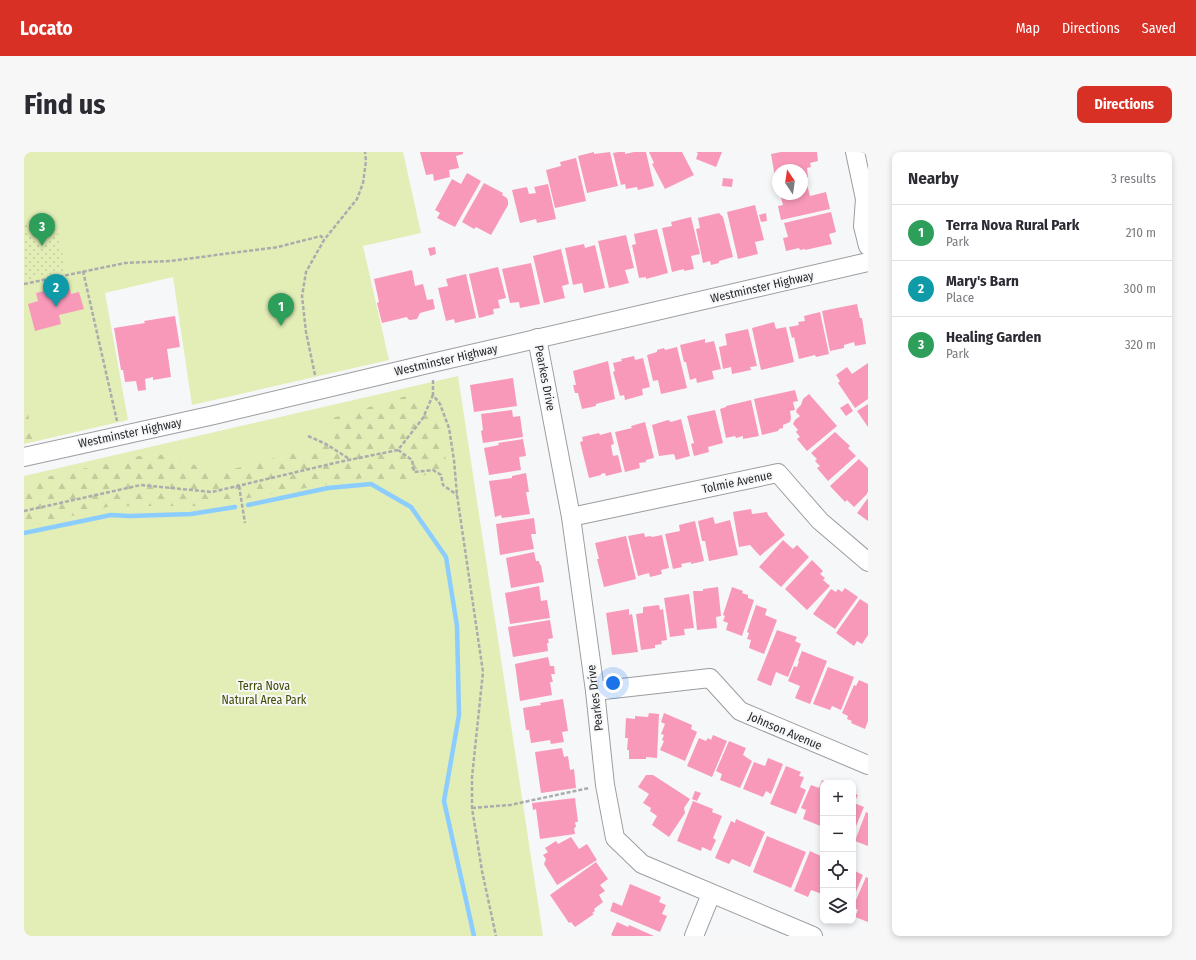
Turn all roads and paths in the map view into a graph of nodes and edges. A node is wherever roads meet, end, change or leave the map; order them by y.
1 (365, 152) edge
2 (855, 152) edge
3 (867, 201) edge
4 (324, 240) junction
5 (868, 246) edge
6 (868, 262) edge
7 (83, 271) junction
8 (24, 284) edge
9 (537, 338) junction
10 (432, 376) dead end
11 (318, 391) junction
12 (433, 395) junction
13 (120, 435) junction
14 (308, 436) dead end
15 (398, 450) junction
16 (24, 457) edge
17 (351, 460) junction
18 (239, 486) junction
19 (457, 495) junction
20 (24, 511) edge
21 (571, 517) junction
22 (245, 523) dead end
23 (868, 562) edge
24 (595, 691) junction
25 (868, 766) edge
26 (605, 785) junction
27 (472, 808) junction
28 (711, 894) junction
29 (496, 936) edge
30 (694, 936) edge
31 (813, 936) edge

1 - 4 path
2 - 3 street
3 - 5 street
4 - 7 path
4 - 11 path
6 - 9 street, Westminster Highway
7 - 8 path
7 - 13 path
9 - 11 street, Westminster Highway
9 - 21 street, Pearkes Drive
10 - 12 path
11 - 13 street, Westminster Highway
12 - 15 path
12 - 19 path
13 - 16 street, Westminster Highway
14 - 17 path
15 - 17 path
15 - 19 path
17 - 18 path
18 - 20 path
18 - 22 path
19 - 27 path
21 - 23 street, Tolmie Avenue
21 - 24 street, Pearkes Drive
24 - 25 street, Johnson Avenue
24 - 26 street, Pearkes Drive
26 - 27 path
26 - 28 street, Pearkes Drive
27 - 29 path
28 - 30 street
28 - 31 street, Pearkes Drive

